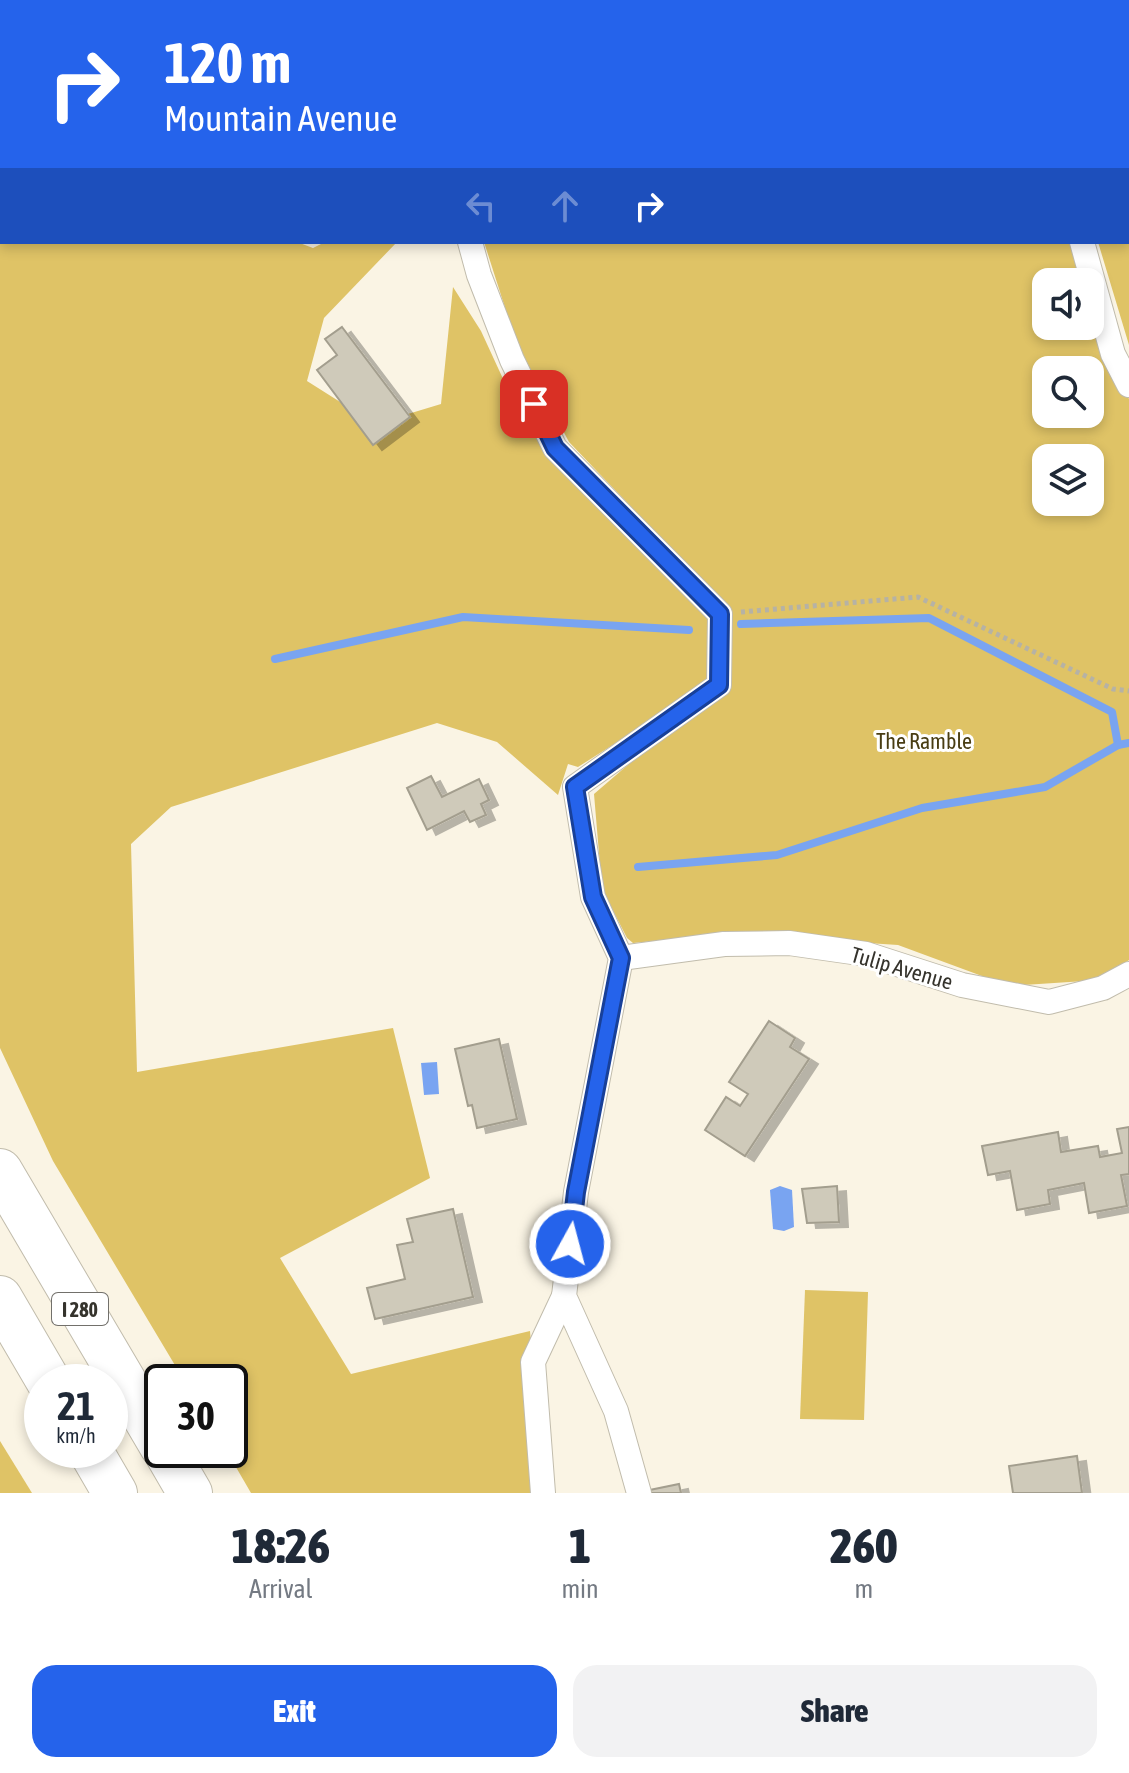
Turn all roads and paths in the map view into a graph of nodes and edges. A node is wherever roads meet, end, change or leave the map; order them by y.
1 (471, 244) edge
2 (1083, 244) edge
3 (1129, 385) edge
4 (720, 614) junction
5 (1129, 691) edge
6 (621, 958) junction
7 (1129, 974) edge
8 (0, 1171) edge
9 (564, 1296) junction
10 (0, 1298) edge
11 (38, 1364) edge
12 (144, 1416) edge
13 (100, 1468) edge
14 (175, 1468) edge
15 (115, 1493) edge
16 (190, 1493) edge
17 (543, 1493) edge
18 (639, 1493) edge

1 - 4 street
2 - 3 street
4 - 5 path
4 - 6 street
6 - 7 street, Tulip Avenue
6 - 9 street
8 - 12 highway, I 280
9 - 17 street
9 - 18 street
10 - 11 highway, I 280
13 - 15 highway
14 - 16 highway, I 280

